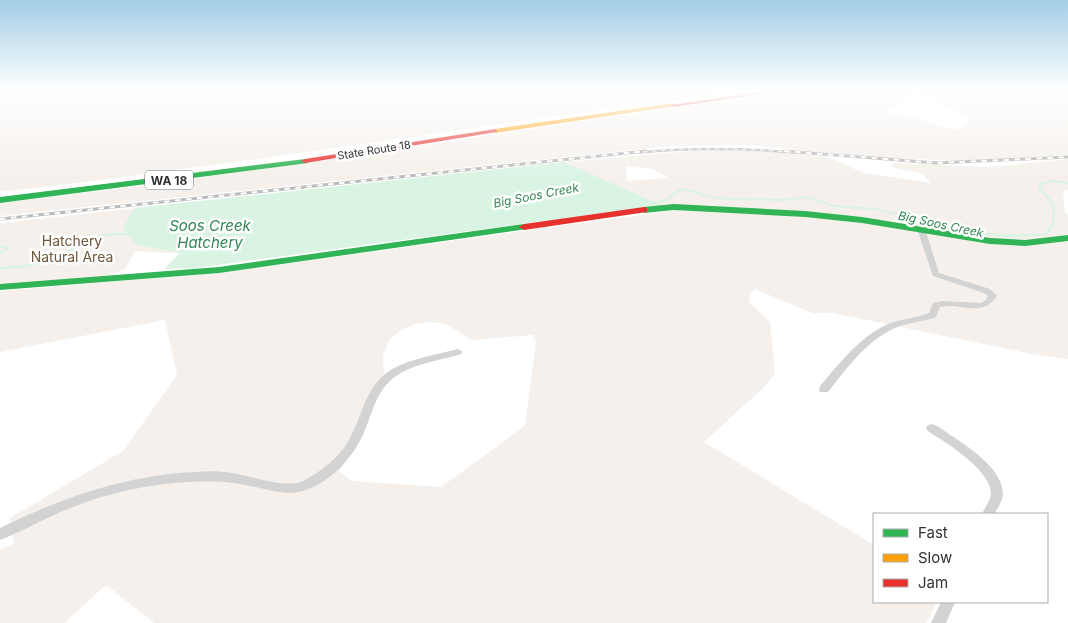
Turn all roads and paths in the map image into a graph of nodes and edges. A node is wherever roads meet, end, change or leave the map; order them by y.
1 (532, 120) edge
2 (568, 120) edge
3 (0, 194) edge
4 (0, 200) edge
5 (921, 229) junction
6 (1068, 238) edge
7 (0, 287) edge
8 (458, 352) dead end
9 (824, 389) dead end
10 (932, 428) dead end
11 (988, 513) edge
12 (0, 534) edge
13 (948, 603) edge
14 (938, 623) edge

1 - 3 main road, State Route 18 / WA 18
2 - 4 main road, State Route 18 / WA 18
5 - 6 main road
5 - 7 main road
5 - 9 street
8 - 12 street
10 - 11 street
13 - 14 street

